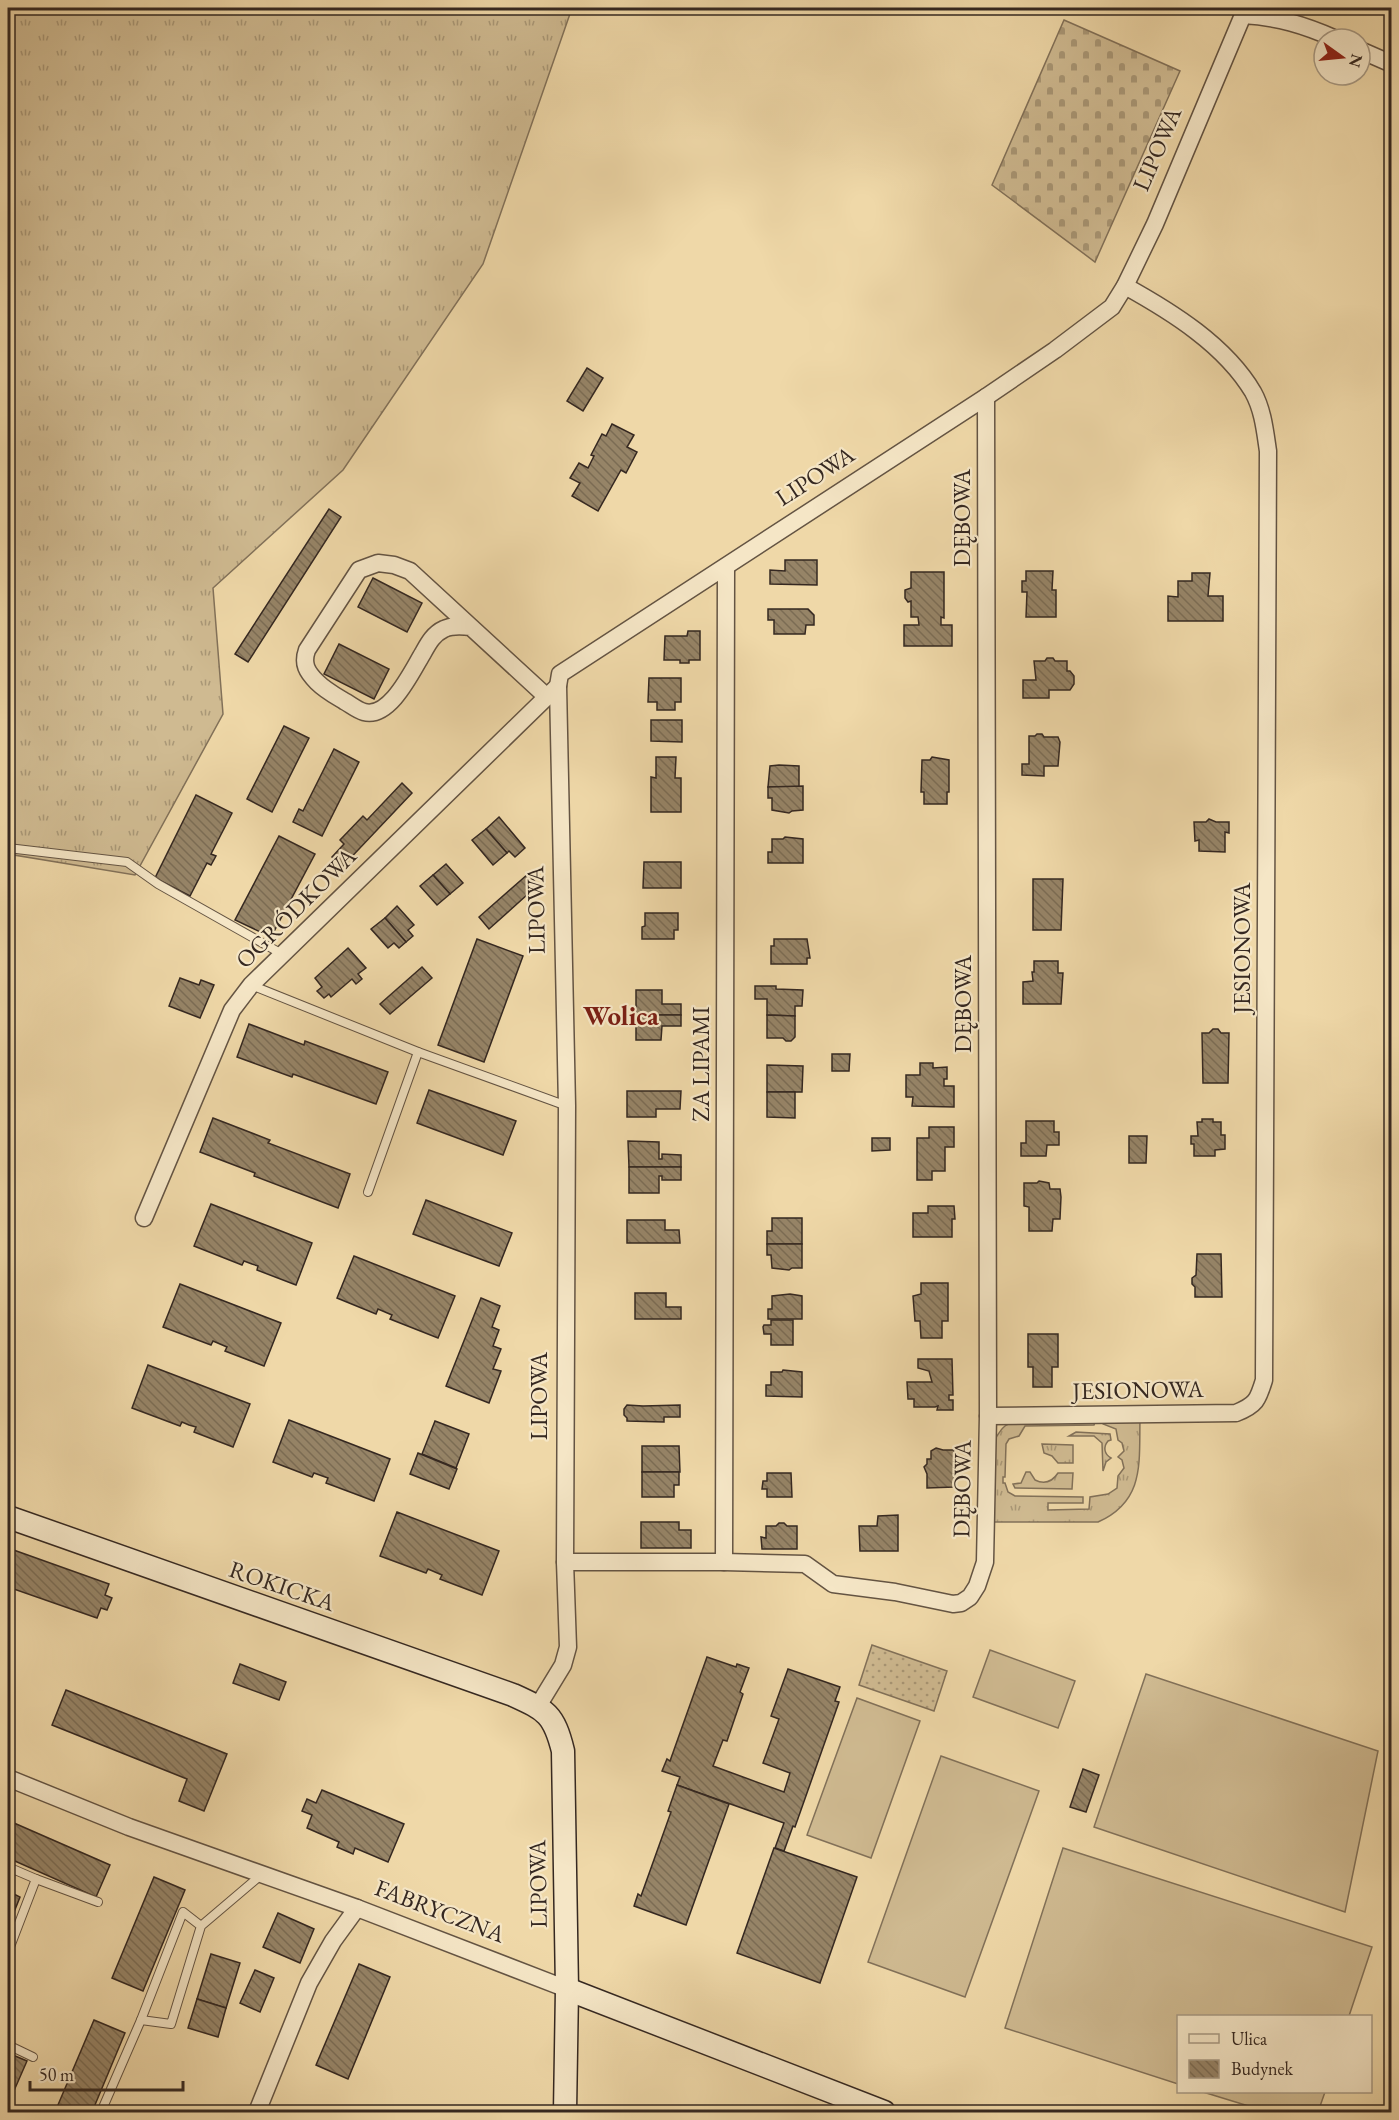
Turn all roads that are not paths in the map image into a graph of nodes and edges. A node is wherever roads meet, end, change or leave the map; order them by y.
1 (1312, 28) edge
2 (1372, 55) edge
3 (1392, 64) edge
4 (1125, 286) junction
5 (986, 397) junction
6 (726, 567) junction
7 (471, 627) junction
8 (553, 691) junction
9 (8, 848) edge
10 (282, 954) junction
11 (251, 985) junction
12 (418, 1052) junction
13 (567, 1106) junction
14 (368, 1192) dead end
15 (144, 1218) dead end
16 (988, 1416) junction
17 (8, 1517) edge
18 (565, 1562) junction
19 (724, 1562) junction
20 (538, 1706) junction
21 (8, 1778) edge
22 (8, 1867) edge
23 (261, 1875) junction
24 (36, 1879) junction
25 (98, 1902) dead end
26 (357, 1908) junction
27 (201, 1926) junction
28 (8, 1952) edge
29 (567, 1989) junction
30 (141, 2020) junction
31 (8, 2045) edge
32 (33, 2057) dead end
33 (100, 2112) edge
34 (256, 2112) edge
35 (565, 2112) edge
36 (884, 2112) edge

1 - 4 street, LIPOWA
2 - 3 street
4 - 5 street, LIPOWA
4 - 16 street, JESIONOWA
5 - 6 street, LIPOWA
5 - 16 street, DĘBOWA
6 - 8 street, LIPOWA
6 - 19 street, ZA LIPAMI
7 - 7 street
7 - 8 street
8 - 10 street, OGRÓDKOWA
8 - 13 street, LIPOWA
9 - 10 lane
10 - 11 street, OGRÓDKOWA
11 - 12 lane
11 - 15 street, OGRÓDKOWA
12 - 13 lane
12 - 14 lane
13 - 18 street, LIPOWA
16 - 19 street, DĘBOWA
17 - 20 main road, ROKICKA
18 - 19 street
18 - 20 street, LIPOWA
20 - 29 main road, LIPOWA
21 - 23 street, FABRYCZNA
22 - 24 lane
23 - 26 street, FABRYCZNA
23 - 27 lane
24 - 25 lane
24 - 28 lane
26 - 29 street, FABRYCZNA
26 - 34 street
27 - 30 lane
27 - 30 lane
29 - 35 main road, LIPOWA
29 - 36 main road, FABRYCZNA
30 - 33 lane
31 - 32 lane

